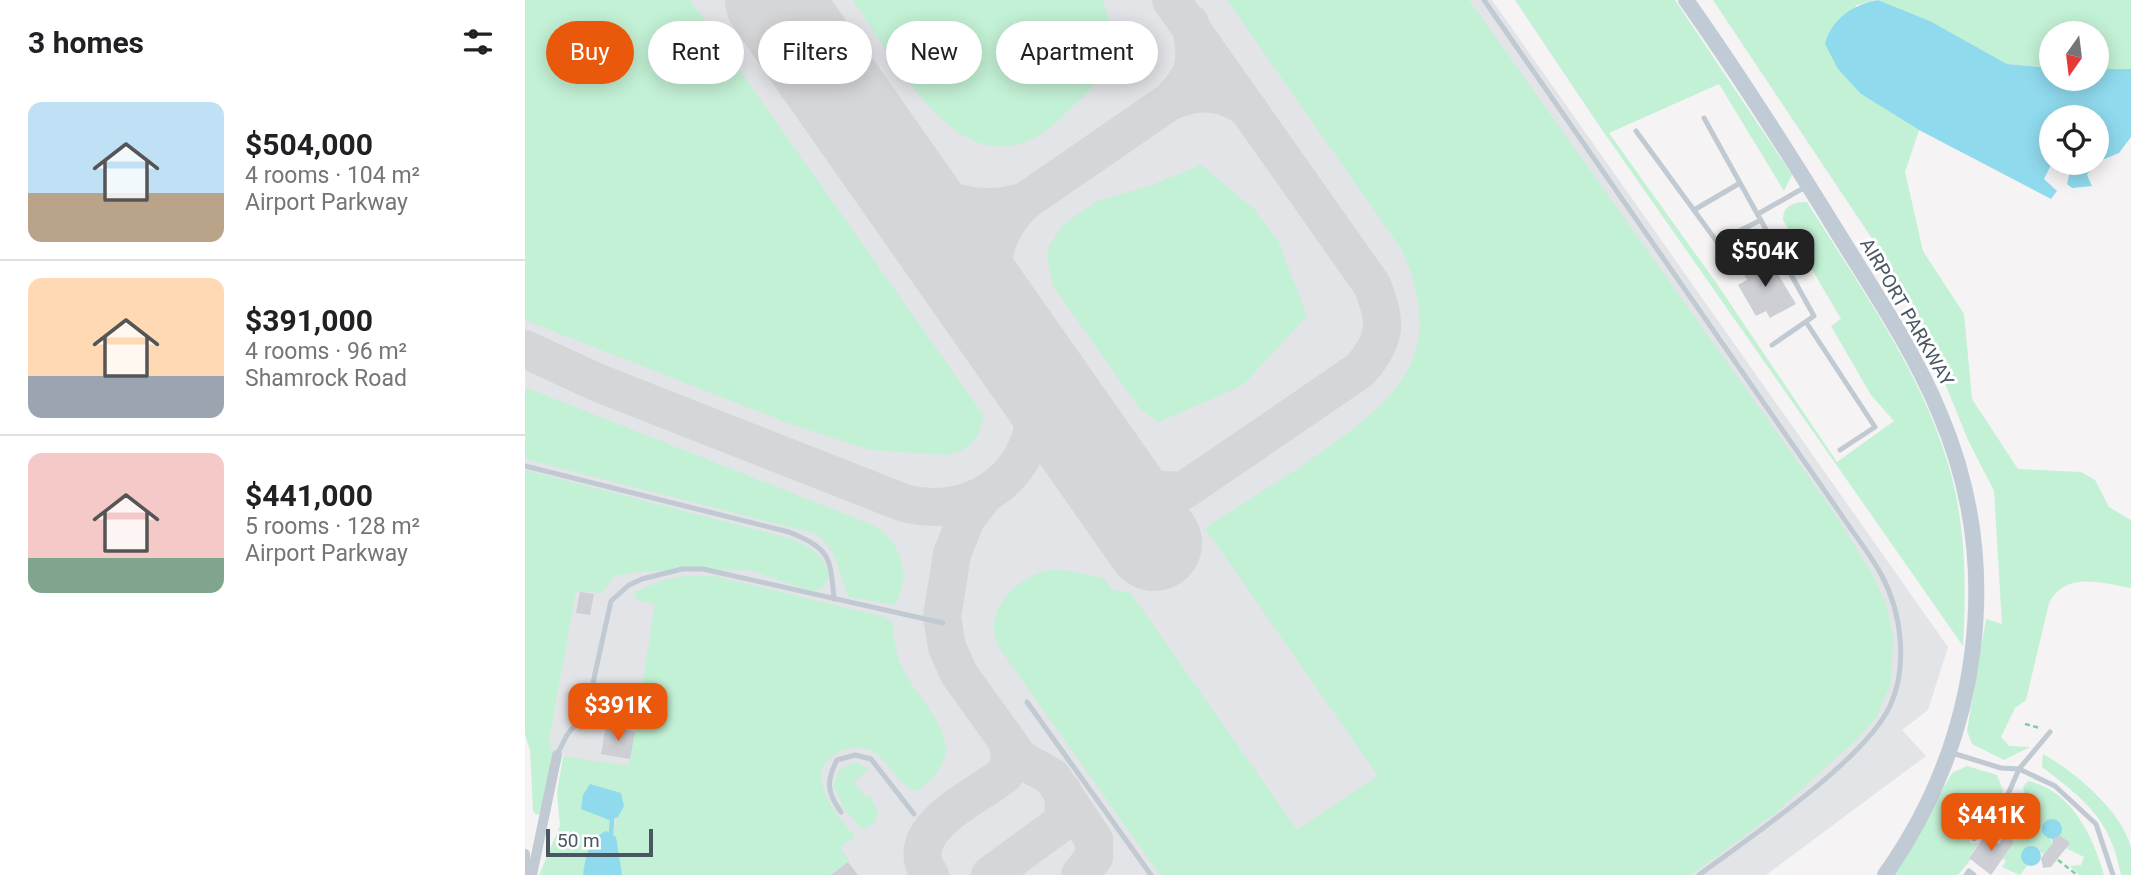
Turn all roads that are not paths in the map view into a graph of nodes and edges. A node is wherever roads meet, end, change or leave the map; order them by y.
1 (1484, 0) edge
2 (1686, 0) edge
3 (1704, 118) dead end
4 (1636, 131) dead end
5 (1740, 183) junction
6 (1808, 185) junction
7 (1694, 211) junction
8 (1759, 217) junction
9 (1717, 242) junction
10 (1734, 265) dead end
11 (1806, 321) junction
12 (1772, 345) dead end
13 (1840, 450) dead end
14 (525, 466) edge
15 (834, 599) junction
16 (943, 623) dead end
17 (1027, 702) dead end
18 (2050, 732) road end
19 (1949, 752) junction
20 (557, 755) joint
21 (2019, 769) junction
22 (841, 812) dead end
23 (914, 814) dead end
24 (1973, 839) dead end
25 (525, 854) edge
26 (526, 875) edge
27 (533, 875) edge
28 (1151, 875) edge
29 (1699, 875) edge
30 (1885, 875) edge
31 (1966, 875) edge
32 (1974, 875) edge
33 (2113, 875) edge

1 - 29 lane
2 - 6 main road, AIRPORT PARKWAY
3 - 5 lane
4 - 7 lane
5 - 7 lane
5 - 8 lane
6 - 8 lane
6 - 19 main road, AIRPORT PARKWAY
7 - 9 lane
8 - 9 lane
8 - 11 lane
9 - 10 lane
11 - 12 lane
11 - 13 lane
14 - 15 lane
15 - 16 lane
15 - 20 lane
17 - 28 lane
18 - 21 lane
19 - 21 lane
19 - 30 main road, AIRPORT PARKWAY
20 - 27 street
21 - 24 lane
21 - 33 lane
22 - 23 lane
25 - 26 street
31 - 32 lane

